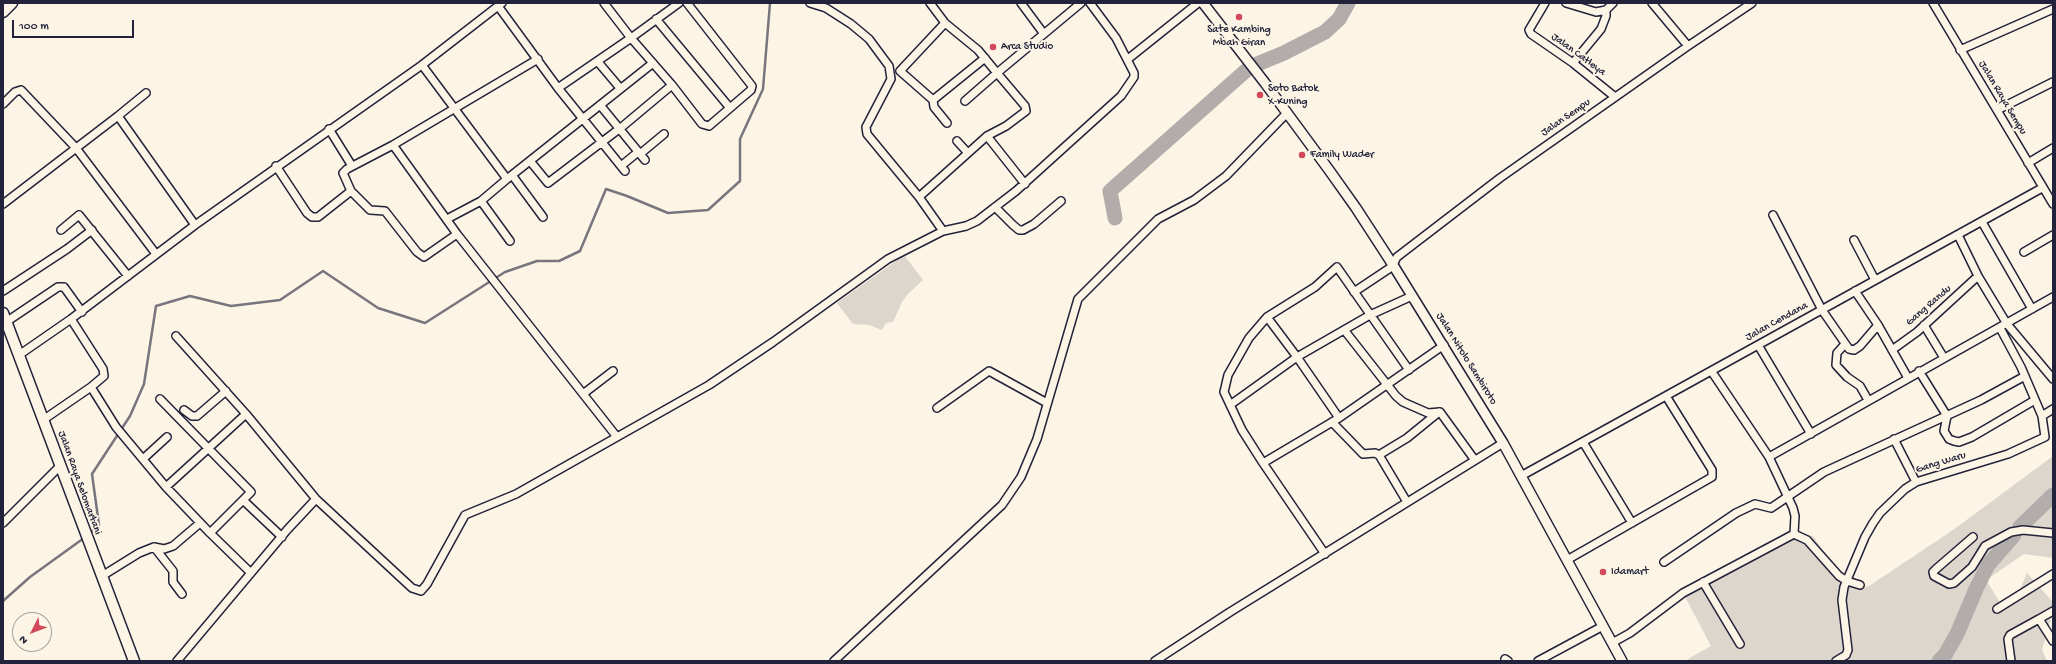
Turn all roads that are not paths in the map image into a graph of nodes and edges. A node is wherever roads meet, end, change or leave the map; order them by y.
1 (12, 3) edge
2 (604, 3) edge
3 (687, 3) edge
4 (810, 3) edge
5 (930, 3) edge
6 (1021, 3) edge
7 (1081, 3) edge
8 (1090, 3) edge
9 (1198, 3) edge
10 (1203, 3) edge
11 (1545, 3) edge
12 (1566, 3) edge
13 (1612, 3) edge
14 (1652, 3) edge
15 (1752, 3) edge
16 (1933, 3) edge
17 (500, 4) edge
18 (676, 4) edge
19 (2053, 9) edge
20 (1606, 10) junction
21 (3, 12) edge
22 (656, 19) junction
23 (945, 23) junction
24 (1044, 34) junction
25 (631, 38) junction
26 (1688, 46) junction
27 (1960, 50) junction
28 (985, 58) junction
29 (538, 59) junction
30 (1128, 59) junction
31 (598, 62) junction
32 (653, 63) junction
33 (1573, 63) junction
34 (422, 65) junction
35 (900, 71) junction
36 (997, 73) junction
37 (891, 76) junction
38 (2053, 82) edge
39 (672, 85) junction
40 (558, 88) junction
41 (620, 88) junction
42 (146, 93) dead end
43 (1615, 97) junction
44 (933, 100) junction
45 (965, 101) dead end
46 (3, 104) edge
47 (600, 105) junction
48 (455, 108) junction
49 (730, 108) junction
50 (1997, 110) junction
51 (1287, 113) junction
52 (118, 116) junction
53 (582, 118) junction
54 (947, 123) dead end
55 (329, 129) junction
56 (619, 129) junction
57 (664, 134) dead end
58 (987, 136) junction
59 (957, 141) dead end
60 (602, 142) junction
61 (393, 144) junction
62 (76, 148) junction
63 (2053, 148) edge
64 (967, 152) junction
65 (639, 153) junction
66 (644, 160) dead end
67 (530, 161) junction
68 (2028, 163) junction
69 (276, 166) junction
70 (352, 166) junction
71 (509, 177) junction
72 (1025, 184) junction
73 (2042, 188) junction
74 (351, 191) junction
75 (919, 197) junction
76 (481, 201) junction
77 (1061, 201) dead end
78 (3, 204) edge
79 (2053, 204) edge
80 (995, 207) junction
81 (1773, 214) dead end
82 (543, 217) dead end
83 (448, 219) junction
84 (1982, 222) junction
85 (195, 225) junction
86 (61, 230) dead end
87 (92, 230) junction
88 (943, 232) junction
89 (458, 234) junction
90 (1958, 235) junction
91 (2053, 235) edge
92 (1854, 240) dead end
93 (510, 241) dead end
94 (2024, 252) dead end
95 (156, 254) junction
96 (1392, 261) junction
97 (128, 276) junction
98 (1978, 276) junction
99 (1875, 280) junction
100 (3, 291) edge
101 (1855, 291) junction
102 (1354, 292) junction
103 (1412, 296) junction
104 (2053, 297) edge
105 (2032, 309) junction
106 (1822, 310) junction
107 (82, 312) junction
108 (1370, 315) junction
109 (1267, 317) junction
110 (5, 318) edge
111 (71, 320) junction
112 (2007, 324) junction
113 (1878, 325) junction
114 (1924, 325) junction
115 (2000, 328) junction
116 (1344, 331) junction
117 (176, 336) dead end
118 (1846, 344) junction
119 (1444, 345) junction
120 (1758, 345) junction
121 (1892, 350) junction
122 (19, 355) junction
123 (1298, 357) junction
124 (1944, 358) junction
125 (1409, 370) junction
126 (613, 371) dead end
127 (1919, 371) junction
128 (1712, 372) junction
129 (2025, 376) junction
130 (1908, 378) junction
131 (2053, 378) edge
132 (1386, 386) junction
133 (91, 387) junction
134 (226, 391) junction
135 (583, 394) junction
136 (1666, 396) junction
137 (160, 399) dead end
138 (1868, 400) junction
139 (2035, 400) junction
140 (1047, 403) junction
141 (1230, 405) junction
142 (937, 408) dead end
143 (2053, 408) edge
144 (184, 410) dead end
145 (1440, 412) junction
146 (246, 414) junction
147 (1947, 416) junction
148 (2042, 416) junction
149 (43, 420) junction
150 (1335, 420) junction
151 (1812, 434) junction
152 (166, 437) dead end
153 (617, 437) junction
154 (1894, 440) junction
155 (1583, 442) junction
156 (1504, 443) junction
157 (207, 449) junction
158 (1379, 455) junction
159 (1769, 457) junction
160 (144, 459) junction
161 (1474, 459) junction
162 (1263, 464) junction
163 (60, 466) junction
164 (1522, 476) junction
165 (1916, 482) junction
166 (166, 487) junction
167 (1787, 497) junction
168 (316, 499) junction
169 (243, 500) junction
170 (1407, 502) junction
171 (1632, 522) junction
172 (3, 523) edge
173 (200, 523) junction
174 (210, 533) junction
175 (2053, 533) edge
176 (1794, 534) junction
177 (282, 537) junction
178 (1973, 537) dead end
179 (154, 548) junction
180 (1325, 554) junction
181 (1567, 560) junction
182 (1664, 562) dead end
183 (252, 573) junction
184 (2053, 574) edge
185 (102, 576) junction
186 (1847, 581) junction
187 (1704, 582) junction
188 (1860, 585) dead end
189 (182, 594) dead end
190 (1997, 609) dead end
191 (2053, 611) edge
192 (2039, 619) junction
193 (1603, 626) junction
194 (2053, 641) edge
195 (1612, 643) junction
196 (1740, 644) dead end
197 (134, 661) edge
198 (177, 661) edge
199 (834, 661) edge
200 (1155, 661) edge
201 (1538, 661) edge
202 (1622, 661) edge
203 (1836, 661) edge
204 (2011, 661) edge

1 - 21 main road
2 - 25 street
3 - 49 street
4 - 37 street
5 - 23 street
6 - 24 street
7 - 24 street
8 - 30 street
9 - 30 street
10 - 51 street, Jalan Nitolo Sambiroto
11 - 33 street, Jalan Catleya
12 - 20 street
13 - 20 street
14 - 26 street
15 - 26 street, Jalan Sempu
16 - 27 street, Jalan Raya Sempu
17 - 29 street
17 - 34 street
18 - 22 street
19 - 27 street
20 - 33 street
22 - 25 street
22 - 49 street
23 - 28 street
23 - 35 street
24 - 36 street
25 - 31 street
25 - 32 street
26 - 43 street, Jalan Sempu
27 - 50 street, Jalan Raya Sempu
28 - 36 street
28 - 44 street
29 - 40 street
29 - 48 street
30 - 72 street
31 - 40 street
31 - 41 street
32 - 39 street
32 - 41 street
33 - 43 street, Jalan Catleya
34 - 48 street
34 - 55 street
35 - 37 street
35 - 44 street
36 - 45 street
36 - 58 street
37 - 75 street
38 - 50 street
39 - 49 street
39 - 56 street
40 - 53 street
41 - 47 street
42 - 52 street
43 - 96 street, Jalan Sempu
44 - 54 street
46 - 62 street
47 - 53 street
47 - 56 street
48 - 61 street
48 - 71 street
50 - 68 street, Jalan Raya Sempu
51 - 96 street, Jalan Nitolo Sambiroto
51 - 140 street
52 - 62 street
52 - 85 street
53 - 60 street
53 - 67 street
55 - 69 street
55 - 70 street
56 - 60 street
56 - 65 street
57 - 65 street
58 - 64 street
58 - 72 street
59 - 64 street
60 - 65 street
60 - 67 street
61 - 70 street
61 - 83 street
62 - 78 street
62 - 95 street
63 - 68 street
64 - 75 street
65 - 66 street
67 - 71 street
68 - 73 street, Jalan Raya Sempu
69 - 74 street
69 - 85 street
70 - 74 street
71 - 76 street
71 - 82 street
72 - 80 street
73 - 79 street, Jalan Raya Sempu
73 - 84 street, Jalan Cendana
74 - 89 street
75 - 88 street
76 - 83 street
76 - 93 street
77 - 80 street
80 - 88 street
81 - 106 street
83 - 89 street
84 - 90 street, Jalan Cendana
84 - 105 street
85 - 95 street
86 - 87 street
87 - 97 street
87 - 100 street
88 - 153 street
89 - 135 street
90 - 98 street
90 - 99 street, Jalan Cendana
91 - 94 street
92 - 99 street
95 - 97 street
96 - 102 street, Jalan Sempu
96 - 103 street, Jalan Nitolo Sambiroto
97 - 107 street
98 - 112 street
98 - 114 street, Gang Randu
99 - 101 street, Jalan Cendana
101 - 106 street, Jalan Cendana
101 - 113 street
102 - 108 street
102 - 109 street
103 - 108 street
103 - 119 street, Jalan Nitolo Sambiroto
104 - 105 street
105 - 112 street
106 - 118 street
106 - 120 street, Jalan Cendana
107 - 110 street
107 - 111 street
108 - 116 street
108 - 125 street
109 - 123 street
109 - 141 street
110 - 122 main road, Jalan Raya Selomartani
111 - 122 street
111 - 133 street
112 - 115 street
112 - 131 street
113 - 118 street
113 - 121 street
114 - 121 street, Gang Randu
114 - 124 street
115 - 124 street
115 - 129 street
116 - 123 street
116 - 132 street
117 - 134 street
118 - 138 street
119 - 125 street
119 - 156 street, Jalan Nitolo Sambiroto
120 - 128 street, Jalan Cendana
120 - 151 street
121 - 130 street
122 - 149 main road, Jalan Raya Selomartani
123 - 141 street
123 - 150 street
124 - 127 street
125 - 132 street
126 - 135 street
127 - 130 street
127 - 147 street
128 - 136 street, Jalan Cendana
128 - 159 street
129 - 139 street
129 - 147 street
130 - 138 street
132 - 145 street
132 - 150 street
133 - 149 street
133 - 160 street
134 - 144 street
134 - 146 street
135 - 153 street
136 - 155 street, Jalan Cendana
136 - 171 street
137 - 157 street
138 - 151 street
139 - 147 street
139 - 148 street
140 - 142 street
140 - 199 street
141 - 162 street
143 - 148 street
145 - 158 street
145 - 161 street
146 - 157 street
146 - 168 street
147 - 154 street
148 - 165 street, Gang Waru
149 - 163 main road, Jalan Raya Selomartani
150 - 158 street
150 - 162 street
151 - 159 street
152 - 160 street
153 - 168 street
154 - 165 street
154 - 167 street
155 - 164 street, Jalan Cendana
155 - 171 street
156 - 161 street
156 - 164 street, Jalan Nitolo Sambiroto
157 - 166 street
157 - 169 street
158 - 170 street
159 - 167 street
160 - 166 street
161 - 170 street
162 - 180 street
163 - 172 street
163 - 185 main road, Jalan Raya Selomartani
164 - 181 street, Jalan Nitolo Sambiroto
165 - 186 street, Gang Waru
166 - 173 street
167 - 176 street
167 - 182 street
168 - 177 street
169 - 174 street
169 - 177 street
170 - 180 street
171 - 181 street
173 - 174 street
173 - 179 street
174 - 183 street
175 - 178 street
176 - 186 street
176 - 187 street
177 - 183 street
179 - 185 street
179 - 189 street
180 - 200 street
181 - 193 street, Jalan Nitolo Sambiroto
183 - 198 street
184 - 190 street
185 - 197 main road, Jalan Raya Selomartani
186 - 188 street
186 - 203 street, Gang Waru
187 - 195 street
187 - 196 street
191 - 192 street
192 - 194 street
192 - 204 street
193 - 195 street, Jalan Nitolo Sambiroto
193 - 201 street
195 - 202 street, Jalan Nitolo Sambiroto

